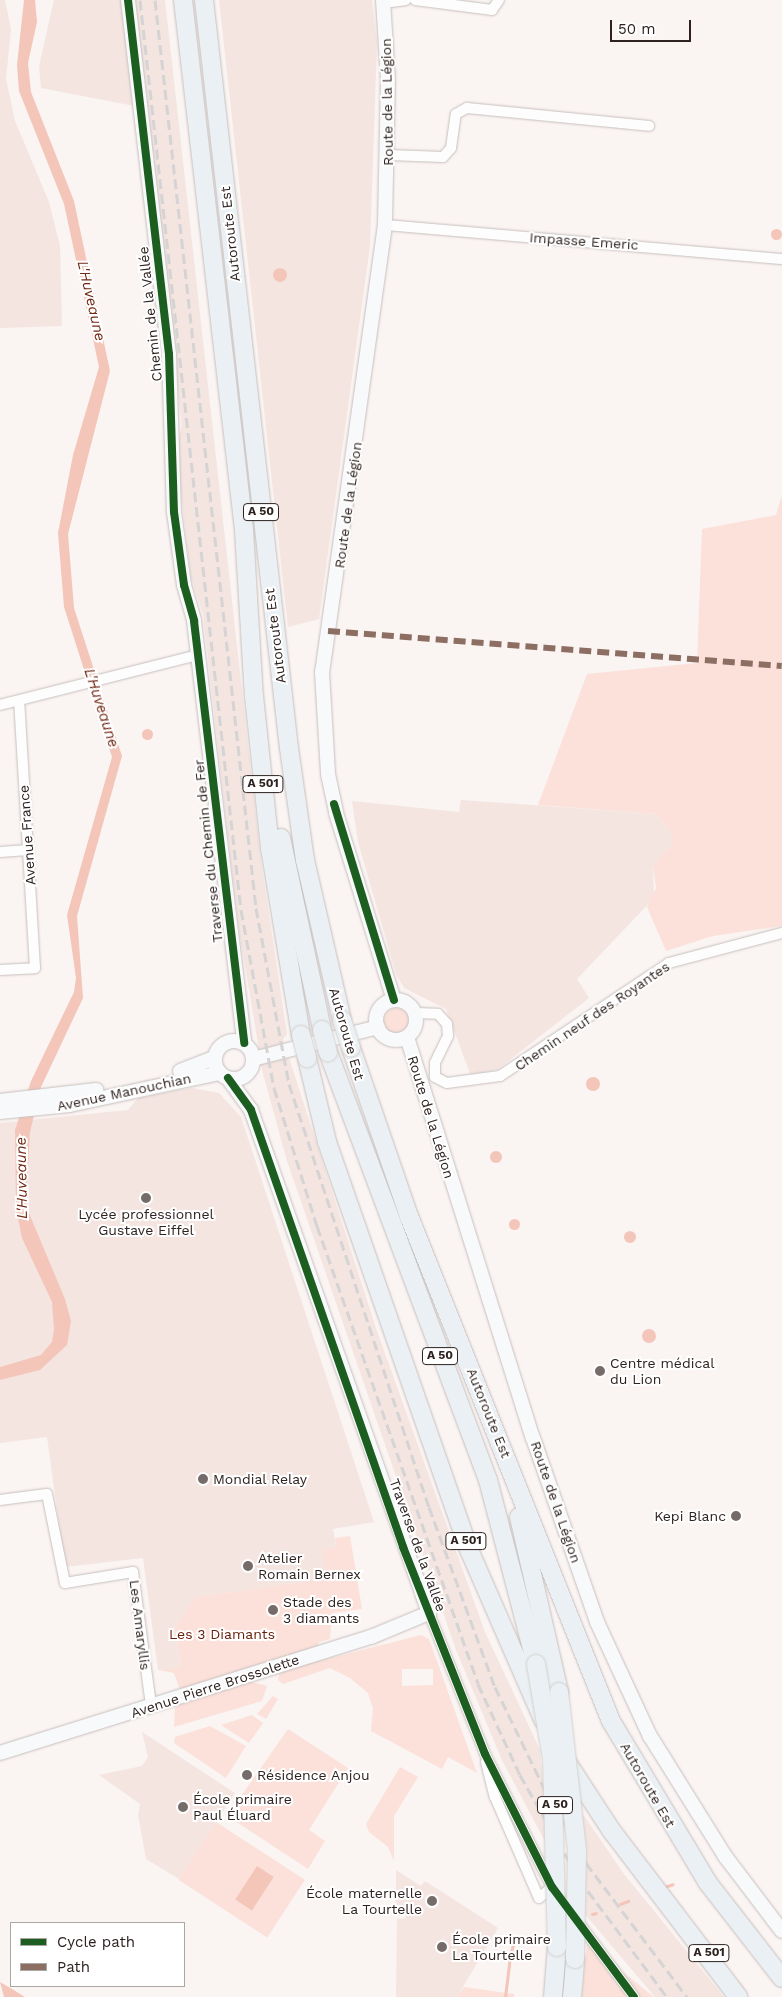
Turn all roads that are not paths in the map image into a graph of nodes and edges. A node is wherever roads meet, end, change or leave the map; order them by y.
1 (128, 0) edge
2 (183, 0) edge
3 (204, 0) edge
4 (406, 0) edge
5 (415, 0) edge
6 (499, 0) edge
7 (384, 2) edge
8 (649, 126) dead end
9 (389, 155) junction
10 (385, 226) junction
11 (782, 259) edge
12 (244, 530) junction
13 (198, 655) junction
14 (19, 702) junction
15 (0, 705) edge
16 (28, 850) junction
17 (0, 852) edge
18 (782, 933) edge
19 (0, 970) edge
20 (394, 1000) junction
21 (415, 1013) junction
22 (378, 1027) junction
23 (407, 1037) junction
24 (237, 1042) junction
25 (214, 1058) junction
26 (252, 1065) junction
27 (224, 1076) junction
28 (171, 1077) junction
29 (4, 1106) edge
30 (251, 1110) junction
31 (409, 1216) junction
32 (0, 1500) edge
33 (429, 1613) junction
34 (151, 1706) junction
35 (0, 1753) edge
36 (485, 1754) junction
37 (552, 1887) junction
38 (669, 1909) junction
39 (782, 1932) edge
40 (782, 1978) edge
41 (553, 1997) edge
42 (572, 1997) edge
43 (634, 1997) edge
44 (738, 1997) edge
45 (749, 1997) edge

1 - 13 main road, Chemin de la Vallée
2 - 12 highway, Autoroute Est / A 50
3 - 31 highway, Autoroute Est / A 50, bridge
4 - 7 street
5 - 6 street
7 - 9 main road, Route de la Légion
8 - 9 street
9 - 10 main road, Route de la Légion
10 - 11 street, Impasse Emeric
10 - 20 main road, Route de la Légion
12 - 38 highway, Autoroute Est / A 501, bridge
12 - 41 highway, A 50, bridge
13 - 14 street
13 - 24 main road, Traverse du Chemin de Fer
14 - 15 street
14 - 16 street, Avenue France
16 - 17 street
16 - 19 street, Avenue France
18 - 21 street, Chemin neuf des Royantes
20 - 21 main road
20 - 22 main road
21 - 23 main road
22 - 23 main road
22 - 26 main road
23 - 39 main road, Route de la Légion
24 - 25 main road
24 - 26 main road
25 - 27 main road
25 - 28 main road, Avenue Manouchian
26 - 27 main road
26 - 30 main road, Traverse de la Vallée
27 - 28 main road, Avenue Manouchian
27 - 30 main road, Traverse de la Vallée
28 - 29 main road, Avenue Manouchian
30 - 33 main road, Traverse de la Vallée
31 - 40 highway, Autoroute Est / A 501
31 - 42 highway, A 50, bridge
32 - 34 street, Les Amaryllis
33 - 34 main road, Avenue Pierre Brossolette
33 - 36 street, Traverse de la Vallée
34 - 35 main road, Avenue Pierre Brossolette
36 - 37 street, Traverse de la Vallée
36 - 37 street
37 - 43 street, Traverse de la Vallée, bridge
38 - 44 highway
38 - 45 highway, A 501

